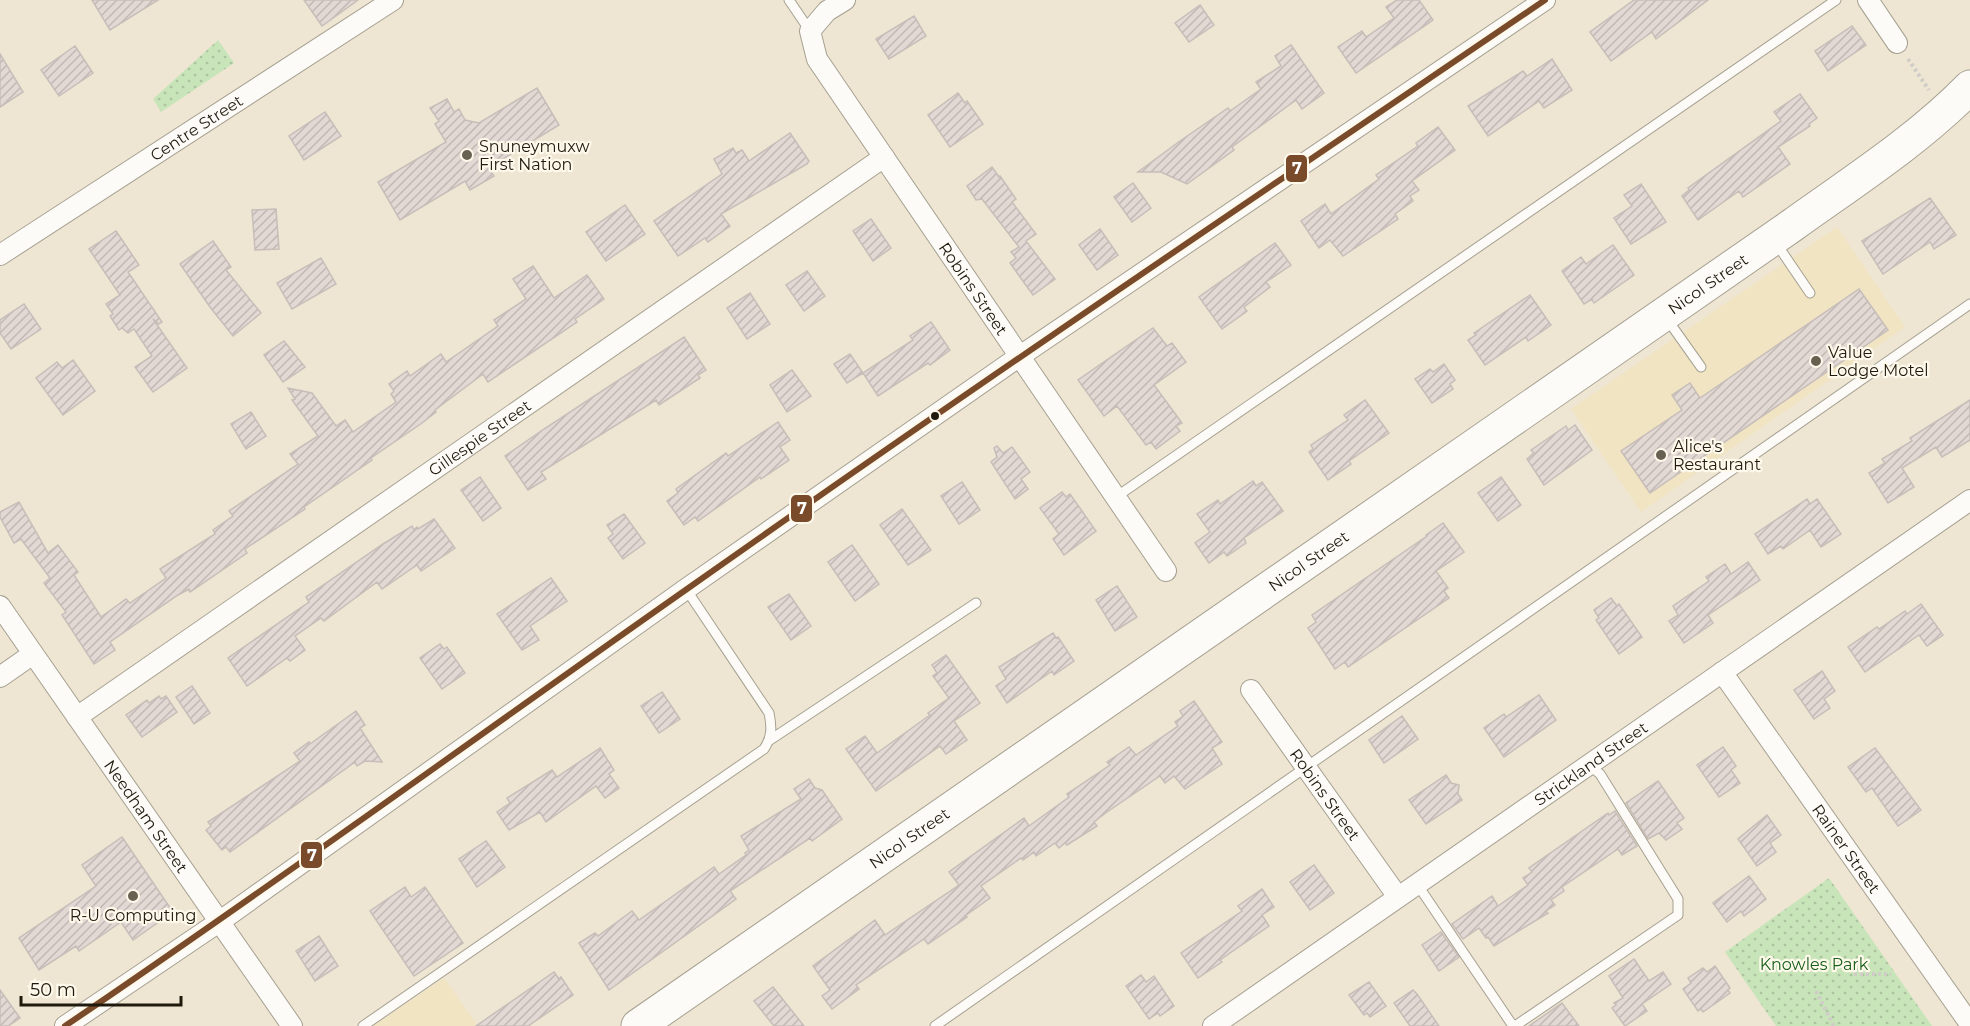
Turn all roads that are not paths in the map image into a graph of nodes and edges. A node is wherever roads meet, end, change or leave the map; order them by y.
1 (393, 0) edge
2 (789, 0) edge
3 (845, 0) edge
4 (1545, 0) edge
5 (1836, 0) edge
6 (1868, 0) edge
7 (810, 31) junction
8 (1897, 43) dead end
9 (1970, 87) edge
10 (884, 157) junction
11 (1773, 239) junction
12 (0, 255) edge
13 (1810, 293) dead end
14 (1970, 304) edge
15 (1664, 314) junction
16 (1020, 356) junction
17 (1701, 367) dead end
18 (1116, 497) junction
19 (1970, 500) edge
20 (1166, 571) dead end
21 (686, 589) junction
22 (976, 603) dead end
23 (0, 606) edge
24 (33, 654) junction
25 (1722, 672) junction
26 (0, 677) edge
27 (1251, 690) dead end
28 (77, 717) junction
29 (770, 740) junction
30 (1589, 765) junction
31 (1305, 767) junction
32 (1417, 884) junction
33 (1398, 897) junction
34 (219, 922) junction
35 (1970, 1024) edge
36 (65, 1026) edge
37 (292, 1026) edge
38 (363, 1026) edge
39 (638, 1026) edge
40 (935, 1026) edge
41 (1213, 1026) edge
42 (1514, 1026) edge

1 - 12 street, Centre Street
2 - 7 lane
3 - 7 street
4 - 16 street
5 - 18 lane
6 - 8 street
7 - 10 street, Robins Street
9 - 11 highway, Nicol Street
10 - 16 street, Robins Street
10 - 28 street, Gillespie Street
11 - 13 lane
11 - 15 highway, Nicol Street
14 - 31 lane
15 - 17 lane
15 - 39 highway, Nicol Street
16 - 18 street, Robins Street
16 - 21 street
18 - 20 street, Robins Street
19 - 25 street, Strickland Street
21 - 29 lane
21 - 34 street
22 - 29 lane
23 - 24 street, Needham Street
24 - 26 street
24 - 28 street, Needham Street
25 - 30 street, Strickland Street
25 - 35 street, Rainer Street
27 - 31 street, Robins Street
28 - 34 street, Needham Street
29 - 38 lane
30 - 32 street, Strickland Street
30 - 42 lane
31 - 33 street, Robins Street
31 - 40 lane
32 - 33 street, Strickland Street
32 - 42 lane
33 - 41 street, Strickland Street
34 - 36 street
34 - 37 street, Needham Street

